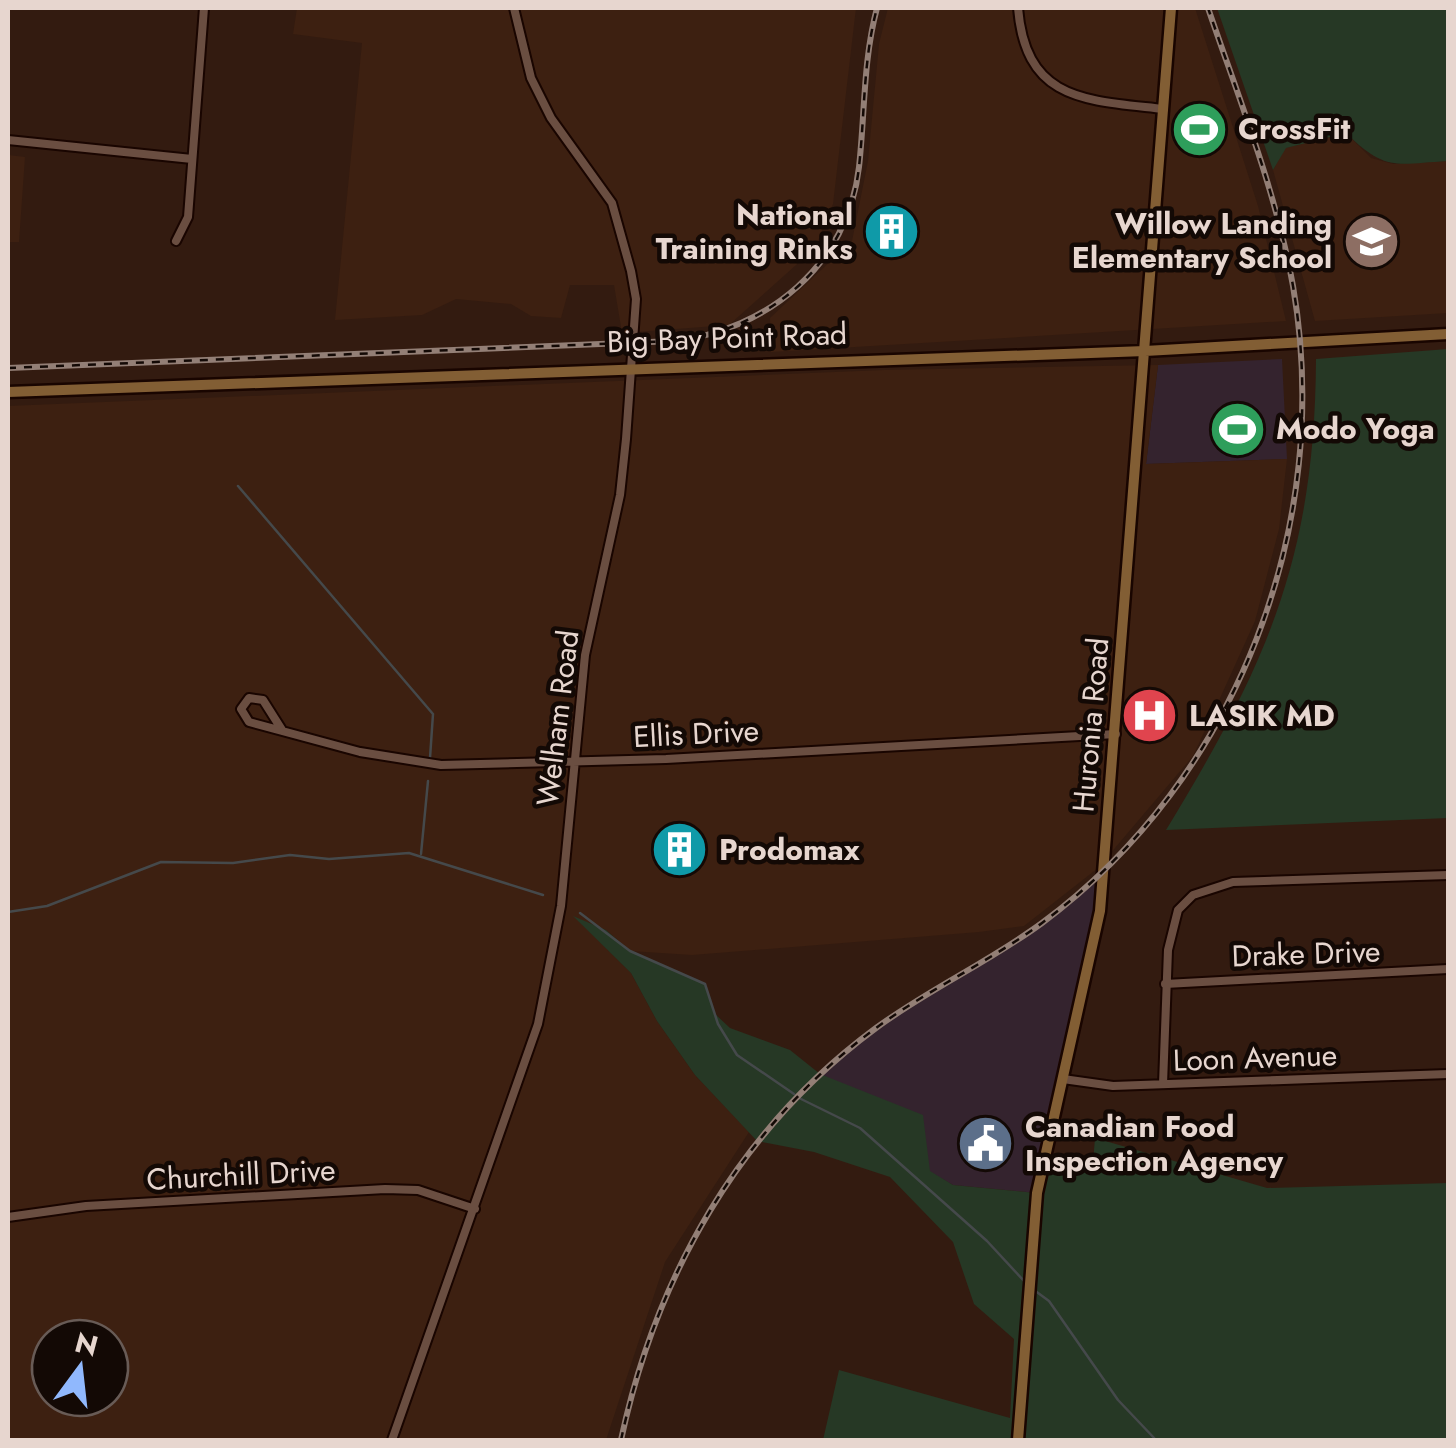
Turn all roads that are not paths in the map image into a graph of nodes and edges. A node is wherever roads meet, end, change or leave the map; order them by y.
1 (204, 8) edge
2 (514, 8) edge
3 (1018, 8) edge
4 (1171, 8) edge
5 (1164, 108) junction
6 (8, 140) edge
7 (192, 159) junction
8 (176, 241) dead end
9 (1448, 334) edge
10 (1145, 351) junction
11 (630, 367) junction
12 (8, 392) edge
13 (282, 730) junction
14 (1116, 734) junction
15 (572, 762) junction
16 (1448, 875) edge
17 (1448, 969) edge
18 (1165, 984) junction
19 (1448, 1074) edge
20 (1063, 1080) junction
21 (1163, 1084) junction
22 (474, 1209) junction
23 (8, 1217) edge
24 (392, 1440) edge
25 (1018, 1440) edge

1 - 7 street
2 - 11 street, Welham Road
3 - 5 street
4 - 5 main road, Huronia Road
5 - 10 main road, Huronia Road
6 - 7 street
7 - 8 street
9 - 10 main road, Big Bay Point Road
10 - 11 main road, Big Bay Point Road
10 - 14 main road, Huronia Road
11 - 12 main road, Big Bay Point Road
11 - 15 street, Welham Road
13 - 13 street, Ellis Drive
13 - 15 street, Ellis Drive
14 - 15 street, Ellis Drive
14 - 20 main road, Huronia Road
15 - 22 street, Welham Road
16 - 18 street
17 - 18 street, Drake Drive
18 - 21 street
19 - 21 street, Loon Avenue
20 - 21 street, Loon Avenue
20 - 25 main road, Huronia Road
22 - 23 street, Churchill Drive
22 - 24 street, Welham Road

